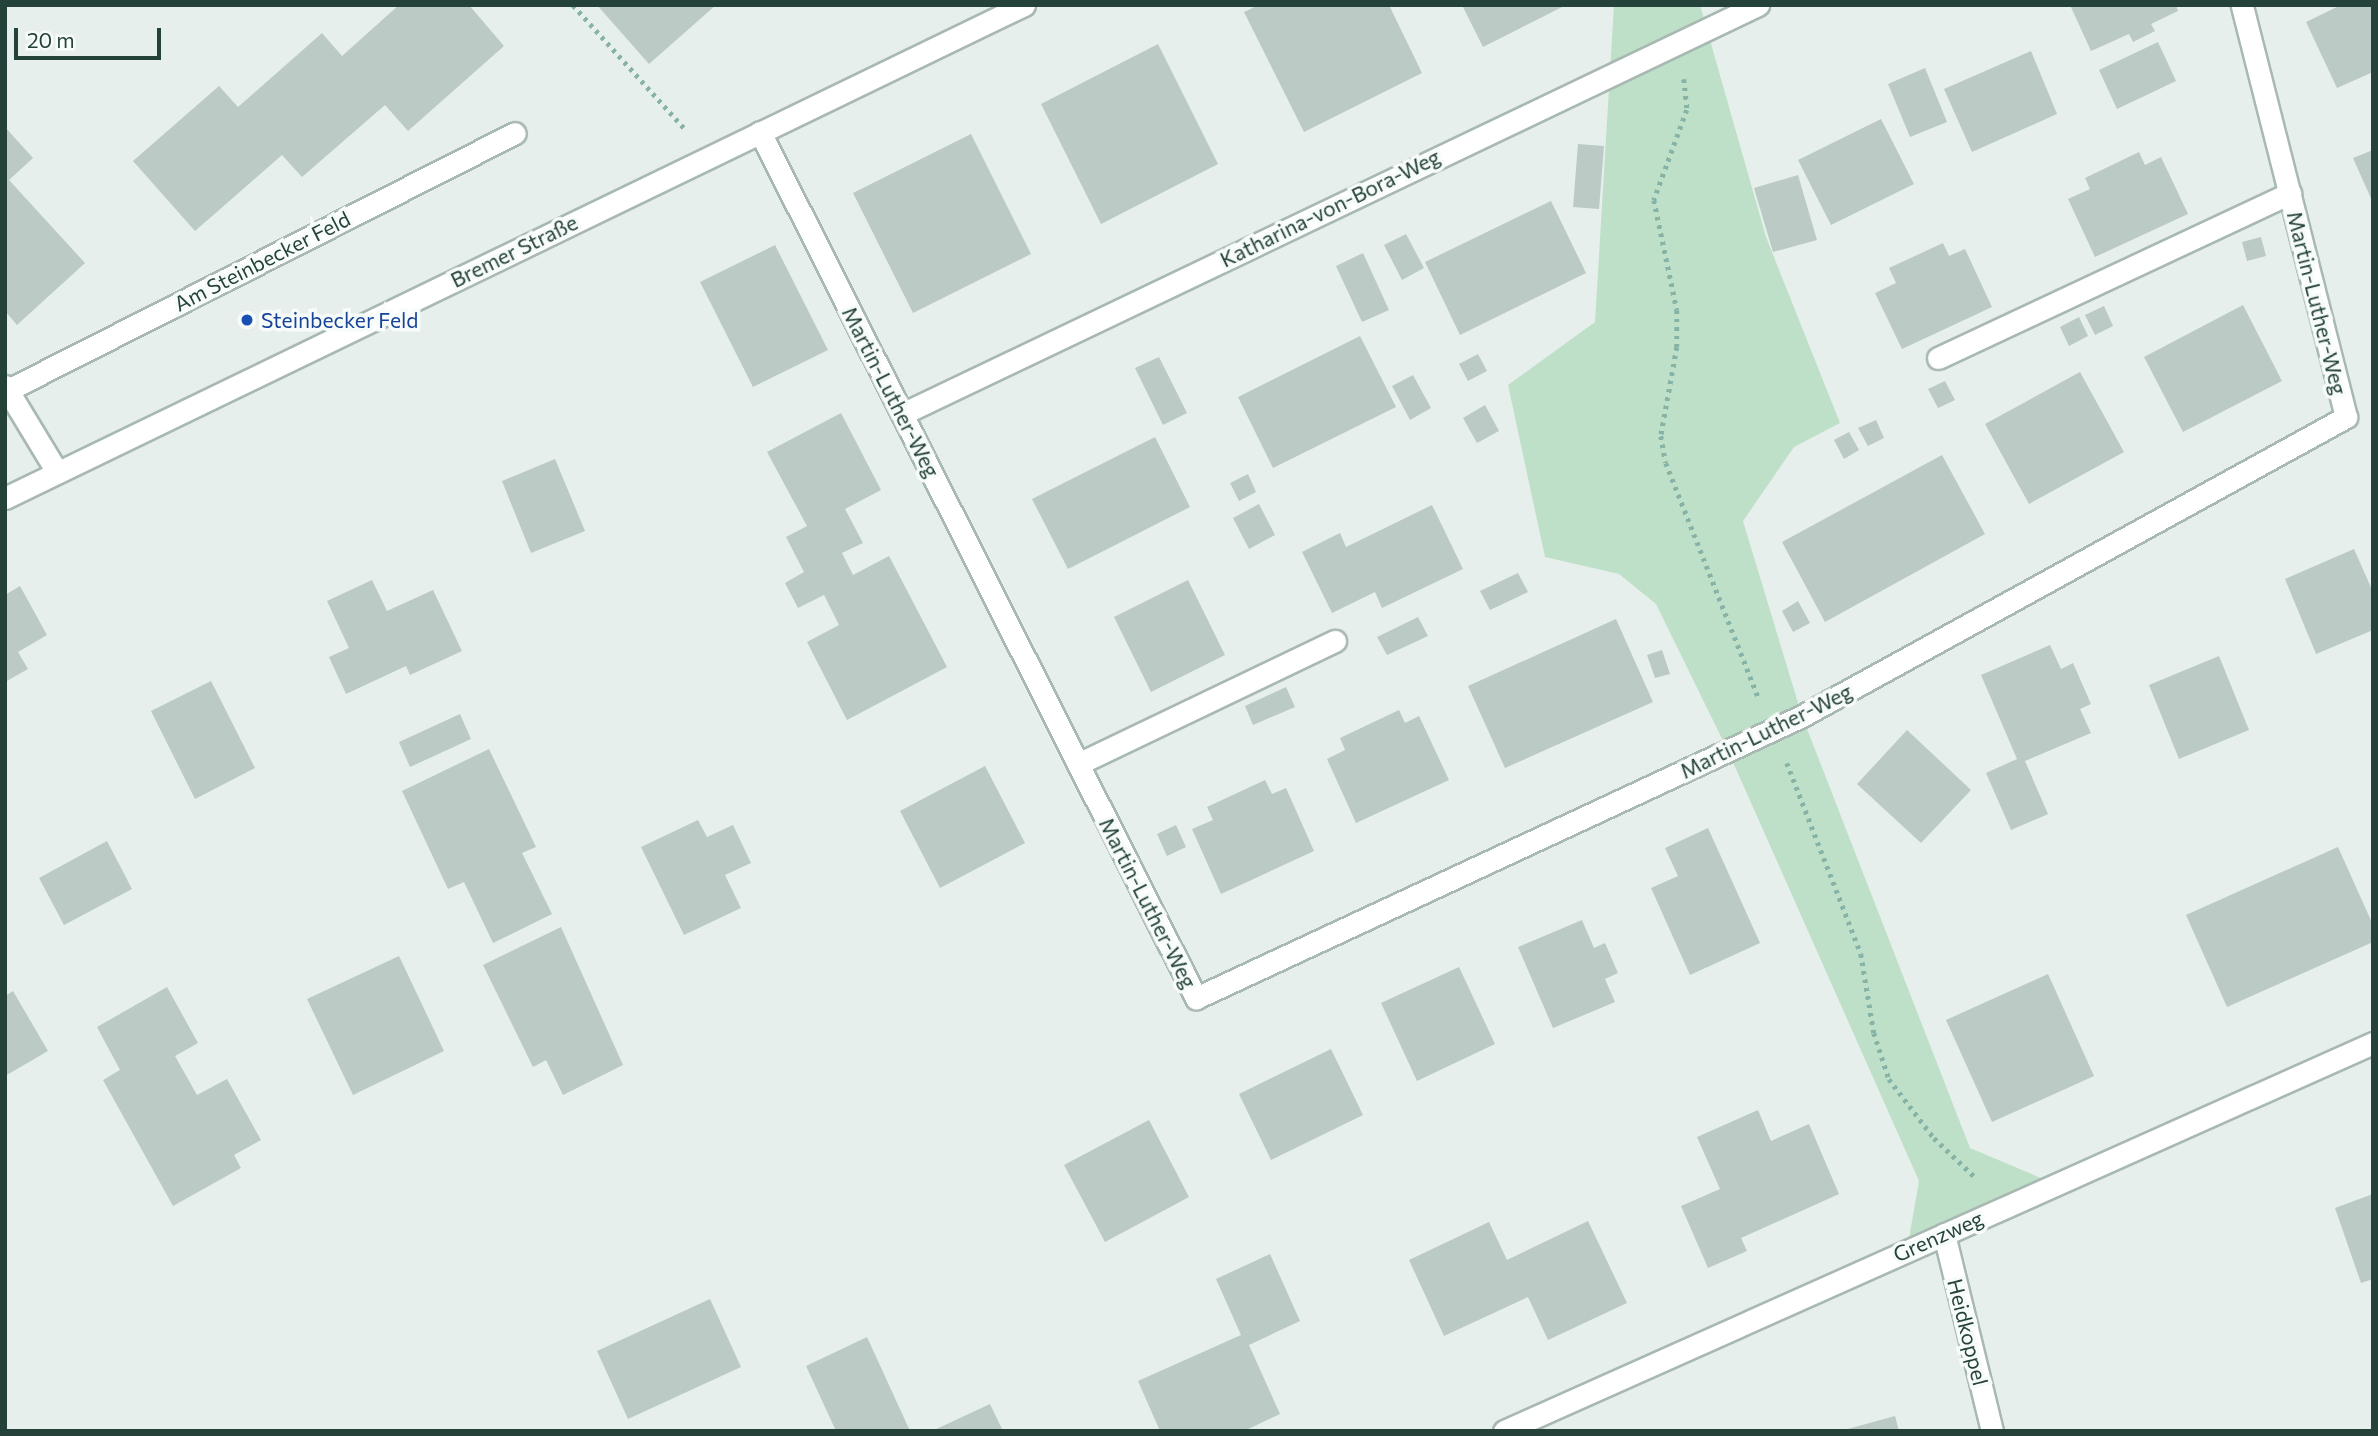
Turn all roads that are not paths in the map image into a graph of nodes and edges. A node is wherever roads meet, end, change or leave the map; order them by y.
1 (1024, 5) edge
2 (1758, 5) edge
3 (2242, 5) edge
4 (515, 132) dead end
5 (760, 132) junction
6 (2290, 193) junction
7 (1938, 358) dead end
8 (7, 388) edge
9 (902, 414) junction
10 (57, 472) junction
11 (5, 498) edge
12 (1335, 641) dead end
13 (1078, 764) junction
14 (2373, 1043) edge
15 (1944, 1234) junction
16 (1504, 1431) edge
17 (1992, 1431) edge

1 - 5 street, Bremer Straße
2 - 9 street, Katharina-von-Bora-Weg
3 - 6 street, Martin-Luther-Weg
4 - 8 street, Am Steinbecker Feld
5 - 9 street, Martin-Luther-Weg
5 - 10 street, Bremer Straße
6 - 7 street, Martin-Luther-Weg
6 - 13 street, Martin-Luther-Weg
8 - 10 street, Am Steinbecker Feld
9 - 13 street, Martin-Luther-Weg
10 - 11 street, Bremer Straße
12 - 13 street
14 - 15 street, Grenzweg
15 - 16 street, Grenzweg
15 - 17 street, Heidkoppel

